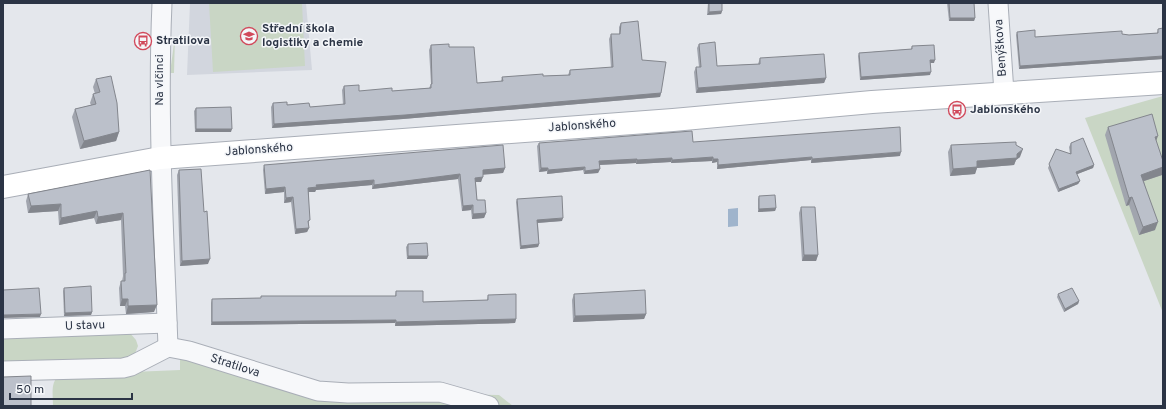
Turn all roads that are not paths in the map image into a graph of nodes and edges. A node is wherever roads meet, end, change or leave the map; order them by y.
1 (162, 3) edge
2 (998, 3) edge
3 (1163, 83) edge
4 (1004, 93) junction
5 (160, 158) junction
6 (3, 187) edge
7 (167, 323) junction
8 (3, 329) edge
9 (168, 347) junction
10 (3, 371) edge
11 (489, 406) edge

1 - 5 street, Na vlčinci
2 - 4 street, Benýškova
3 - 4 street, Jablonského
4 - 5 street, Jablonského
5 - 6 street, Jablonského
5 - 7 street
7 - 8 street, U stavu
7 - 9 street
9 - 10 street
9 - 11 street, Stratilova

